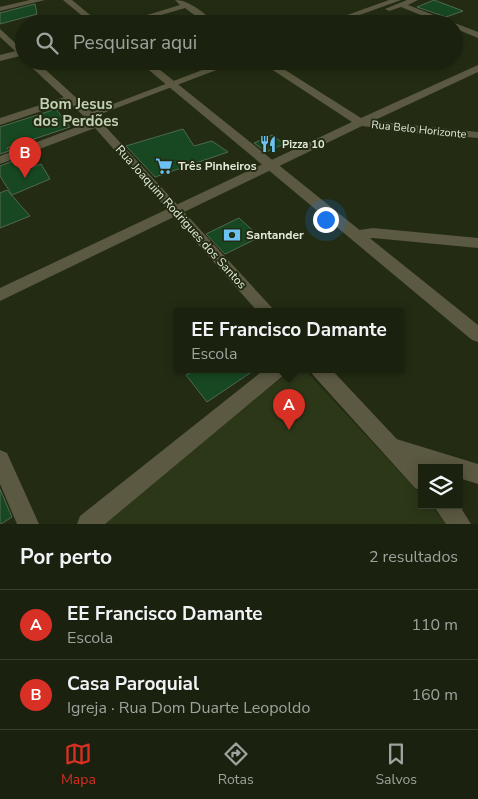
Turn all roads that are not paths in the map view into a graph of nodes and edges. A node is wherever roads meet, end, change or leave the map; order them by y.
1 (41, 0) edge
2 (67, 0) edge
3 (180, 0) edge
4 (414, 0) edge
5 (400, 2) edge
6 (187, 5) junction
7 (0, 9) edge
8 (86, 15) edge
9 (152, 15) edge
10 (200, 15) edge
11 (356, 15) edge
12 (368, 15) edge
13 (430, 15) edge
14 (463, 29) edge
15 (0, 32) edge
16 (478, 35) edge
17 (15, 46) edge
18 (15, 56) edge
19 (0, 58) edge
20 (478, 68) edge
21 (40, 70) edge
22 (154, 70) edge
23 (195, 70) edge
24 (206, 70) edge
25 (278, 70) edge
26 (168, 82) junction
27 (70, 98) junction
28 (89, 116) junction
29 (0, 122) edge
30 (360, 122) junction
31 (478, 135) edge
32 (0, 160) edge
33 (268, 165) junction
34 (174, 210) junction
35 (357, 235) junction
36 (478, 243) edge
37 (0, 295) edge
38 (263, 308) edge
39 (478, 335) edge
40 (273, 373) edge
41 (323, 373) edge
42 (393, 448) junction
43 (0, 460) edge
44 (445, 464) edge
45 (463, 470) edge
46 (478, 474) edge
47 (418, 476) edge
48 (447, 509) edge
49 (28, 524) edge
50 (88, 524) edge
51 (460, 524) edge

1 - 7 street
2 - 8 street
3 - 6 street
4 - 5 street
5 - 11 street
5 - 12 street
5 - 13 street
6 - 9 street
6 - 10 street
14 - 16 street
15 - 17 street, Rua Joaquim Rodrigues dos Santos
18 - 19 street
20 - 30 street
21 - 27 street, Rua Joaquim Rodrigues dos Santos
22 - 26 street
23 - 26 street
24 - 26 street
25 - 30 street
26 - 28 street
26 - 33 street
27 - 28 street, Rua Joaquim Rodrigues dos Santos
27 - 29 street
28 - 32 street
28 - 34 street, Rua Joaquim Rodrigues dos Santos
30 - 31 street, Rua Belo Horizonte
30 - 33 street
33 - 34 street
33 - 35 street
34 - 37 street
34 - 38 street, Rua Joaquim Rodrigues dos Santos
35 - 36 street
35 - 39 street
40 - 50 street
41 - 42 street
42 - 44 street
42 - 47 street
43 - 49 street
45 - 46 street
48 - 51 street

